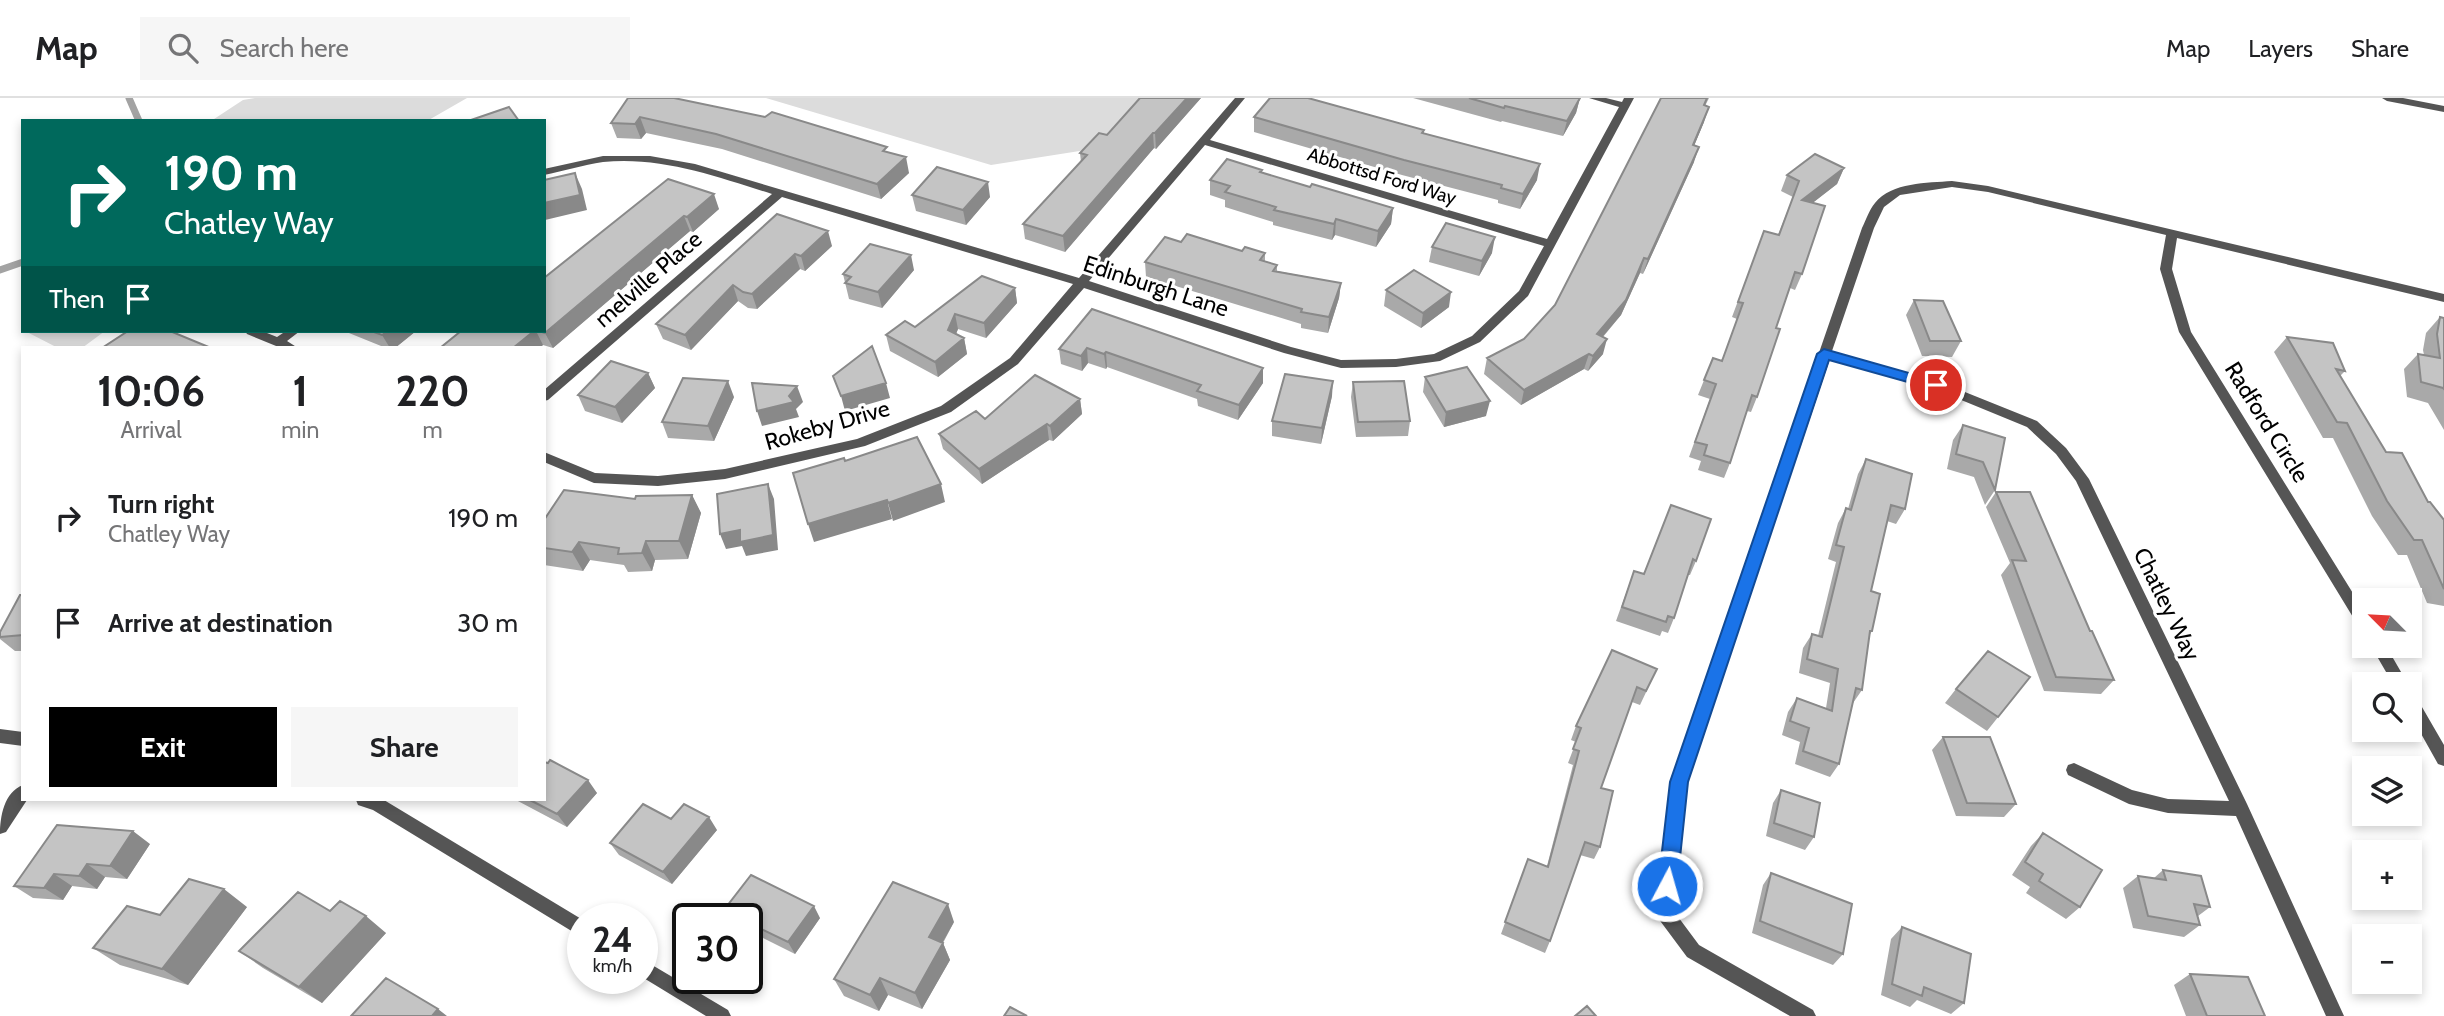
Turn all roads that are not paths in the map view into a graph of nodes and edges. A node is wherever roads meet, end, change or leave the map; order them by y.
1 (1240, 98) edge
2 (1594, 98) edge
3 (2387, 98) edge
4 (1627, 102) edge
5 (2444, 109) edge
6 (1203, 141) junction
7 (546, 172) edge
8 (780, 193) junction
9 (2172, 233) junction
10 (1550, 244) junction
11 (1082, 284) junction
12 (2444, 298) edge
13 (256, 333) edge
14 (291, 333) edge
15 (278, 342) junction
16 (287, 346) edge
17 (1824, 354) junction
18 (546, 395) edge
19 (546, 458) edge
20 (2352, 603) edge
21 (2422, 721) edge
22 (0, 736) edge
23 (21, 739) edge
24 (2444, 759) edge
25 (2074, 770) dead end
26 (21, 795) edge
27 (367, 801) edge
28 (2241, 809) junction
29 (0, 827) edge
30 (567, 920) edge
31 (658, 977) edge
32 (722, 1016) edge
33 (1807, 1016) edge
34 (2335, 1016) edge

1 - 6 street, Rokeby Drive
2 - 4 street
3 - 5 street
4 - 10 street, Edinburgh Lane
6 - 10 street, Abbottsd Ford Way
6 - 11 street, Rokeby Drive
7 - 8 street, Edinburgh Lane
8 - 11 street, Edinburgh Lane
8 - 18 street, melville Place
9 - 12 street
9 - 17 street
9 - 20 street, Radford Circle
10 - 11 street, Edinburgh Lane
11 - 19 street, Rokeby Drive
13 - 15 street
14 - 15 street
15 - 16 street
17 - 28 street, Chatley Way
17 - 33 street
21 - 24 street
22 - 23 street
25 - 28 street
26 - 29 street
27 - 30 street
28 - 34 street, Chatley Way
31 - 32 street

